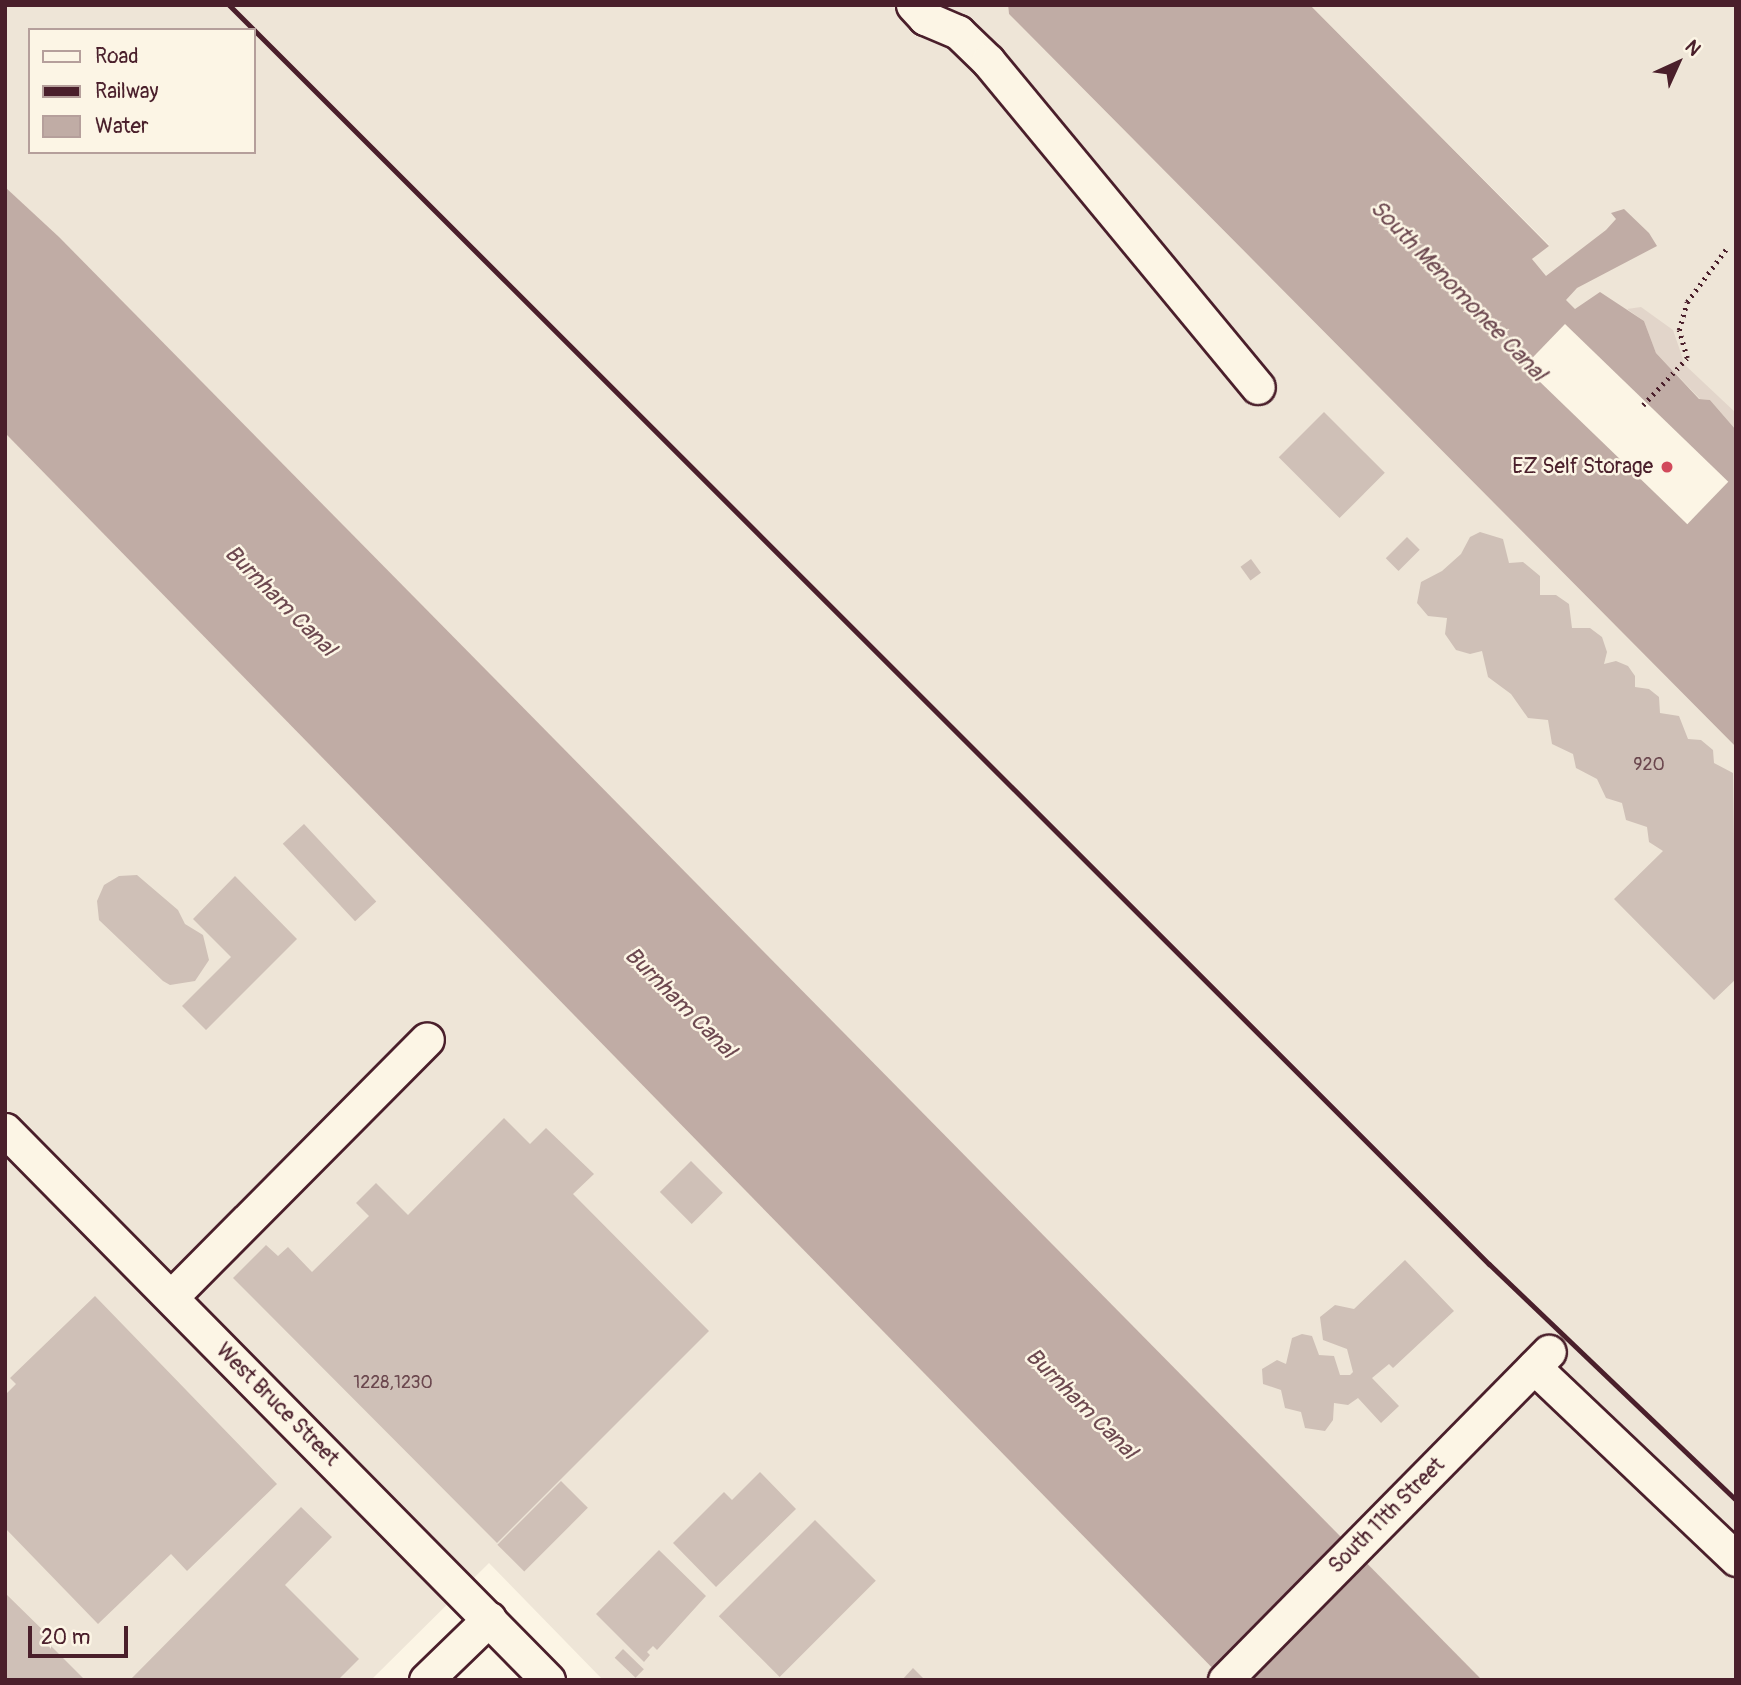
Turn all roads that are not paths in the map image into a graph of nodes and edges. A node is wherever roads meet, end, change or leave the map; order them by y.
1 (913, 5) edge
2 (1258, 387) dead end
3 (427, 1039) dead end
4 (5, 1130) edge
5 (171, 1297) junction
6 (1736, 1559) edge
7 (489, 1619) junction
8 (426, 1680) edge
9 (548, 1680) edge
10 (1225, 1680) edge

1 - 2 street
3 - 5 street
4 - 5 street, West Bruce Street
5 - 7 street, West Bruce Street
6 - 10 street, South 11th Street
7 - 8 street
7 - 9 street, West Bruce Street

